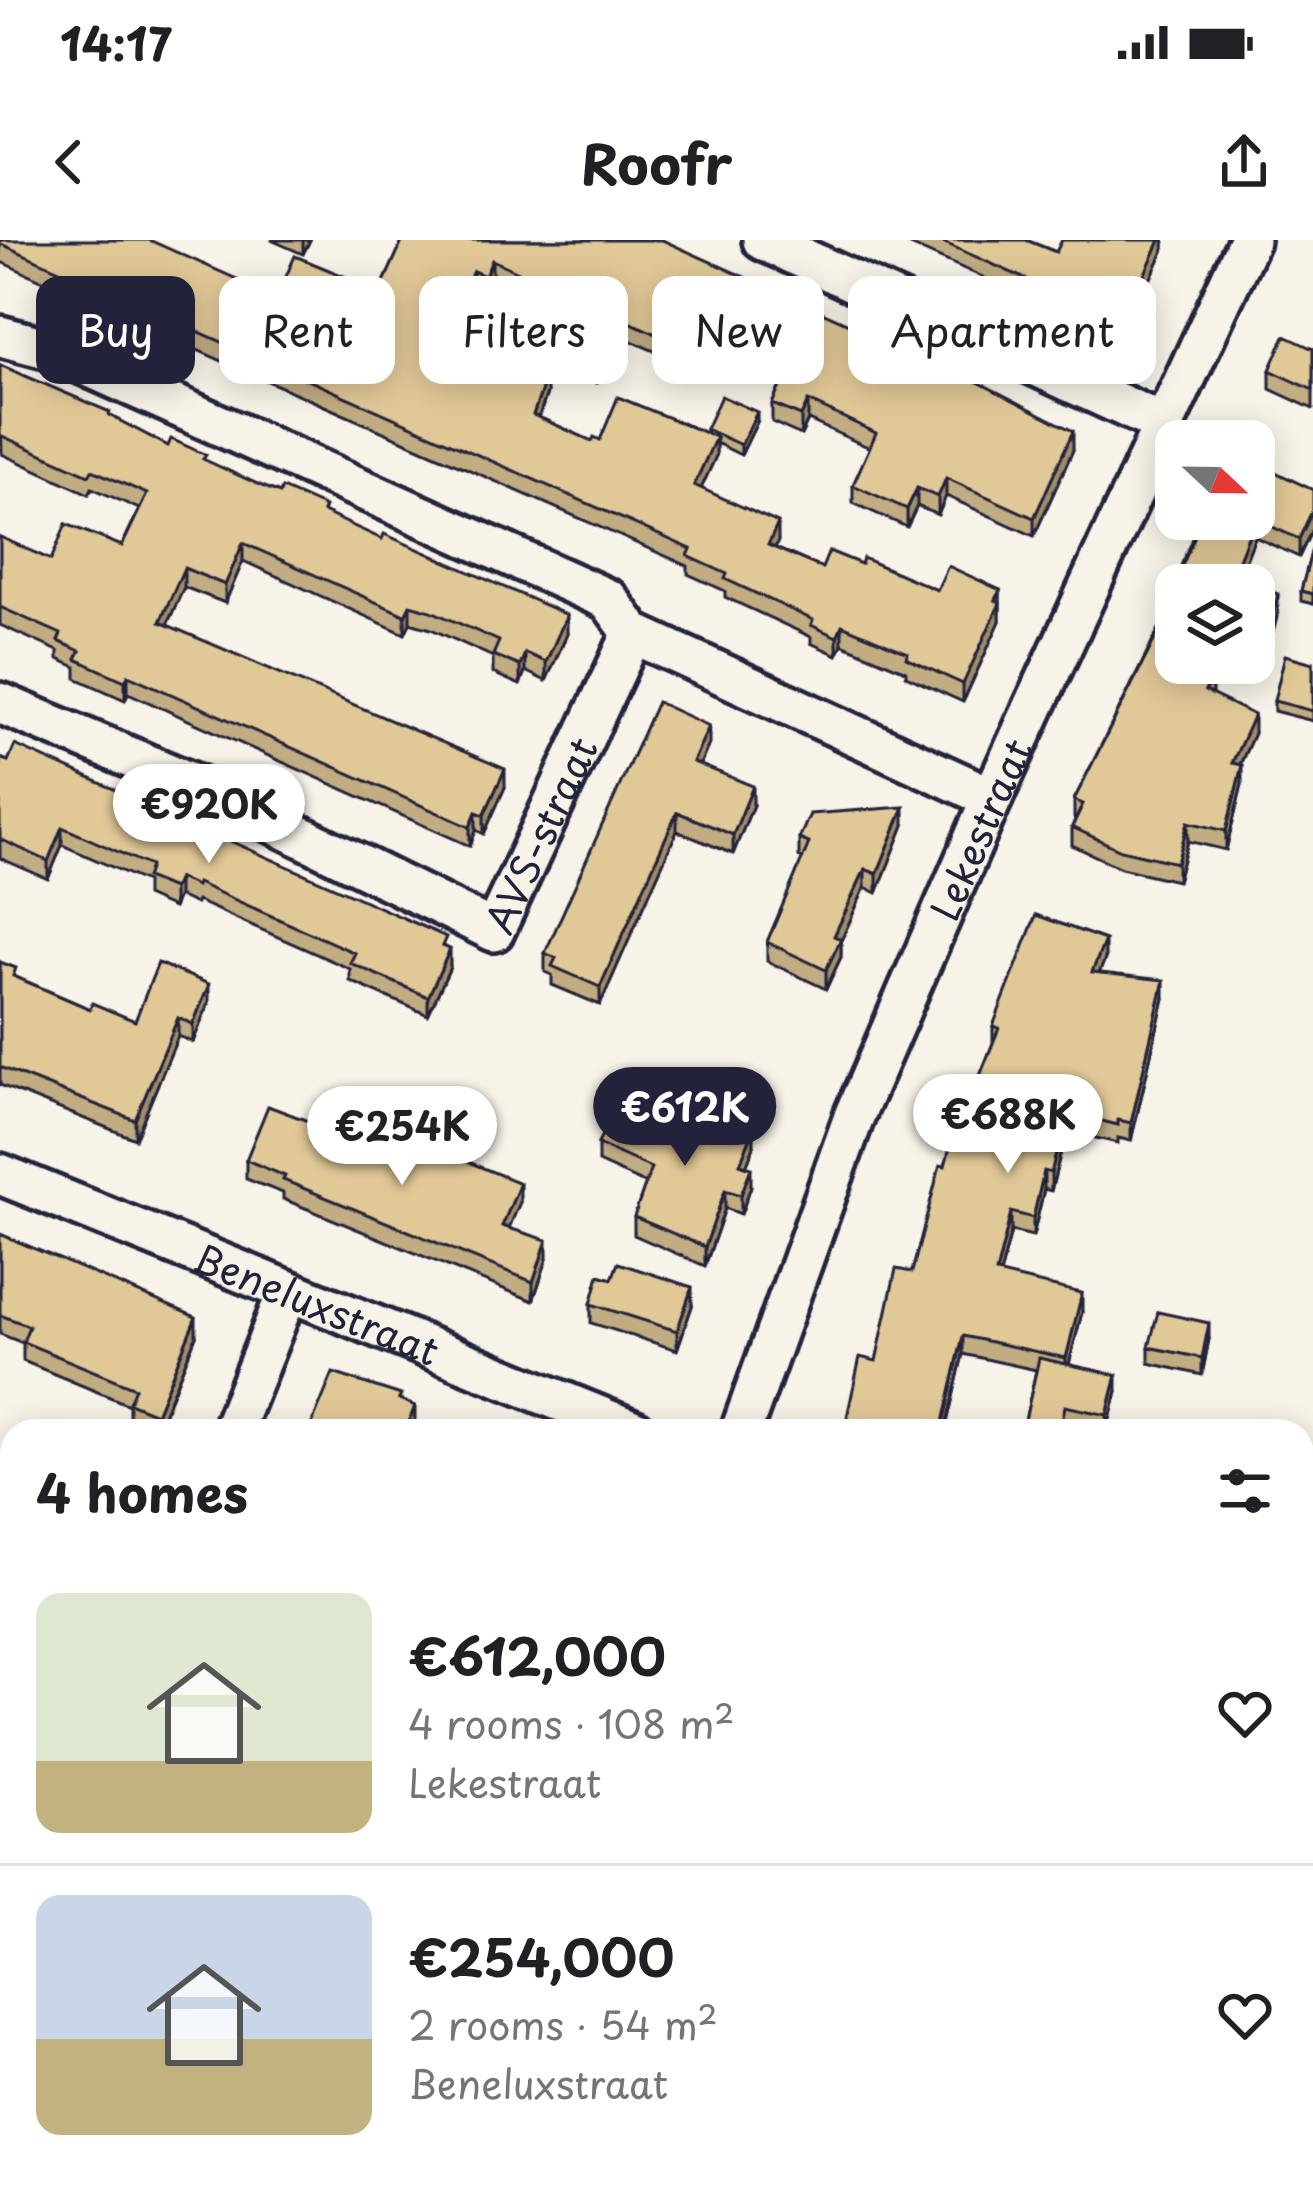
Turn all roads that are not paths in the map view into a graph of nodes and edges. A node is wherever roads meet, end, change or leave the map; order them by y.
1 (763, 240) edge
2 (1250, 240) edge
3 (0, 335) edge
4 (1155, 420) edge
5 (1167, 420) edge
6 (1155, 447) edge
7 (633, 633) junction
8 (0, 703) edge
9 (992, 798) junction
10 (0, 1174) edge
11 (288, 1291) junction
12 (237, 1419) edge
13 (605, 1419) edge
14 (745, 1419) edge

1 - 4 street
2 - 5 street, Lekestraat
3 - 7 street
6 - 9 street, Lekestraat
7 - 8 street, AVS-straat
7 - 9 street
9 - 14 street, Lekestraat
10 - 11 street, Beneluxstraat
11 - 12 street
11 - 13 street, Beneluxstraat

